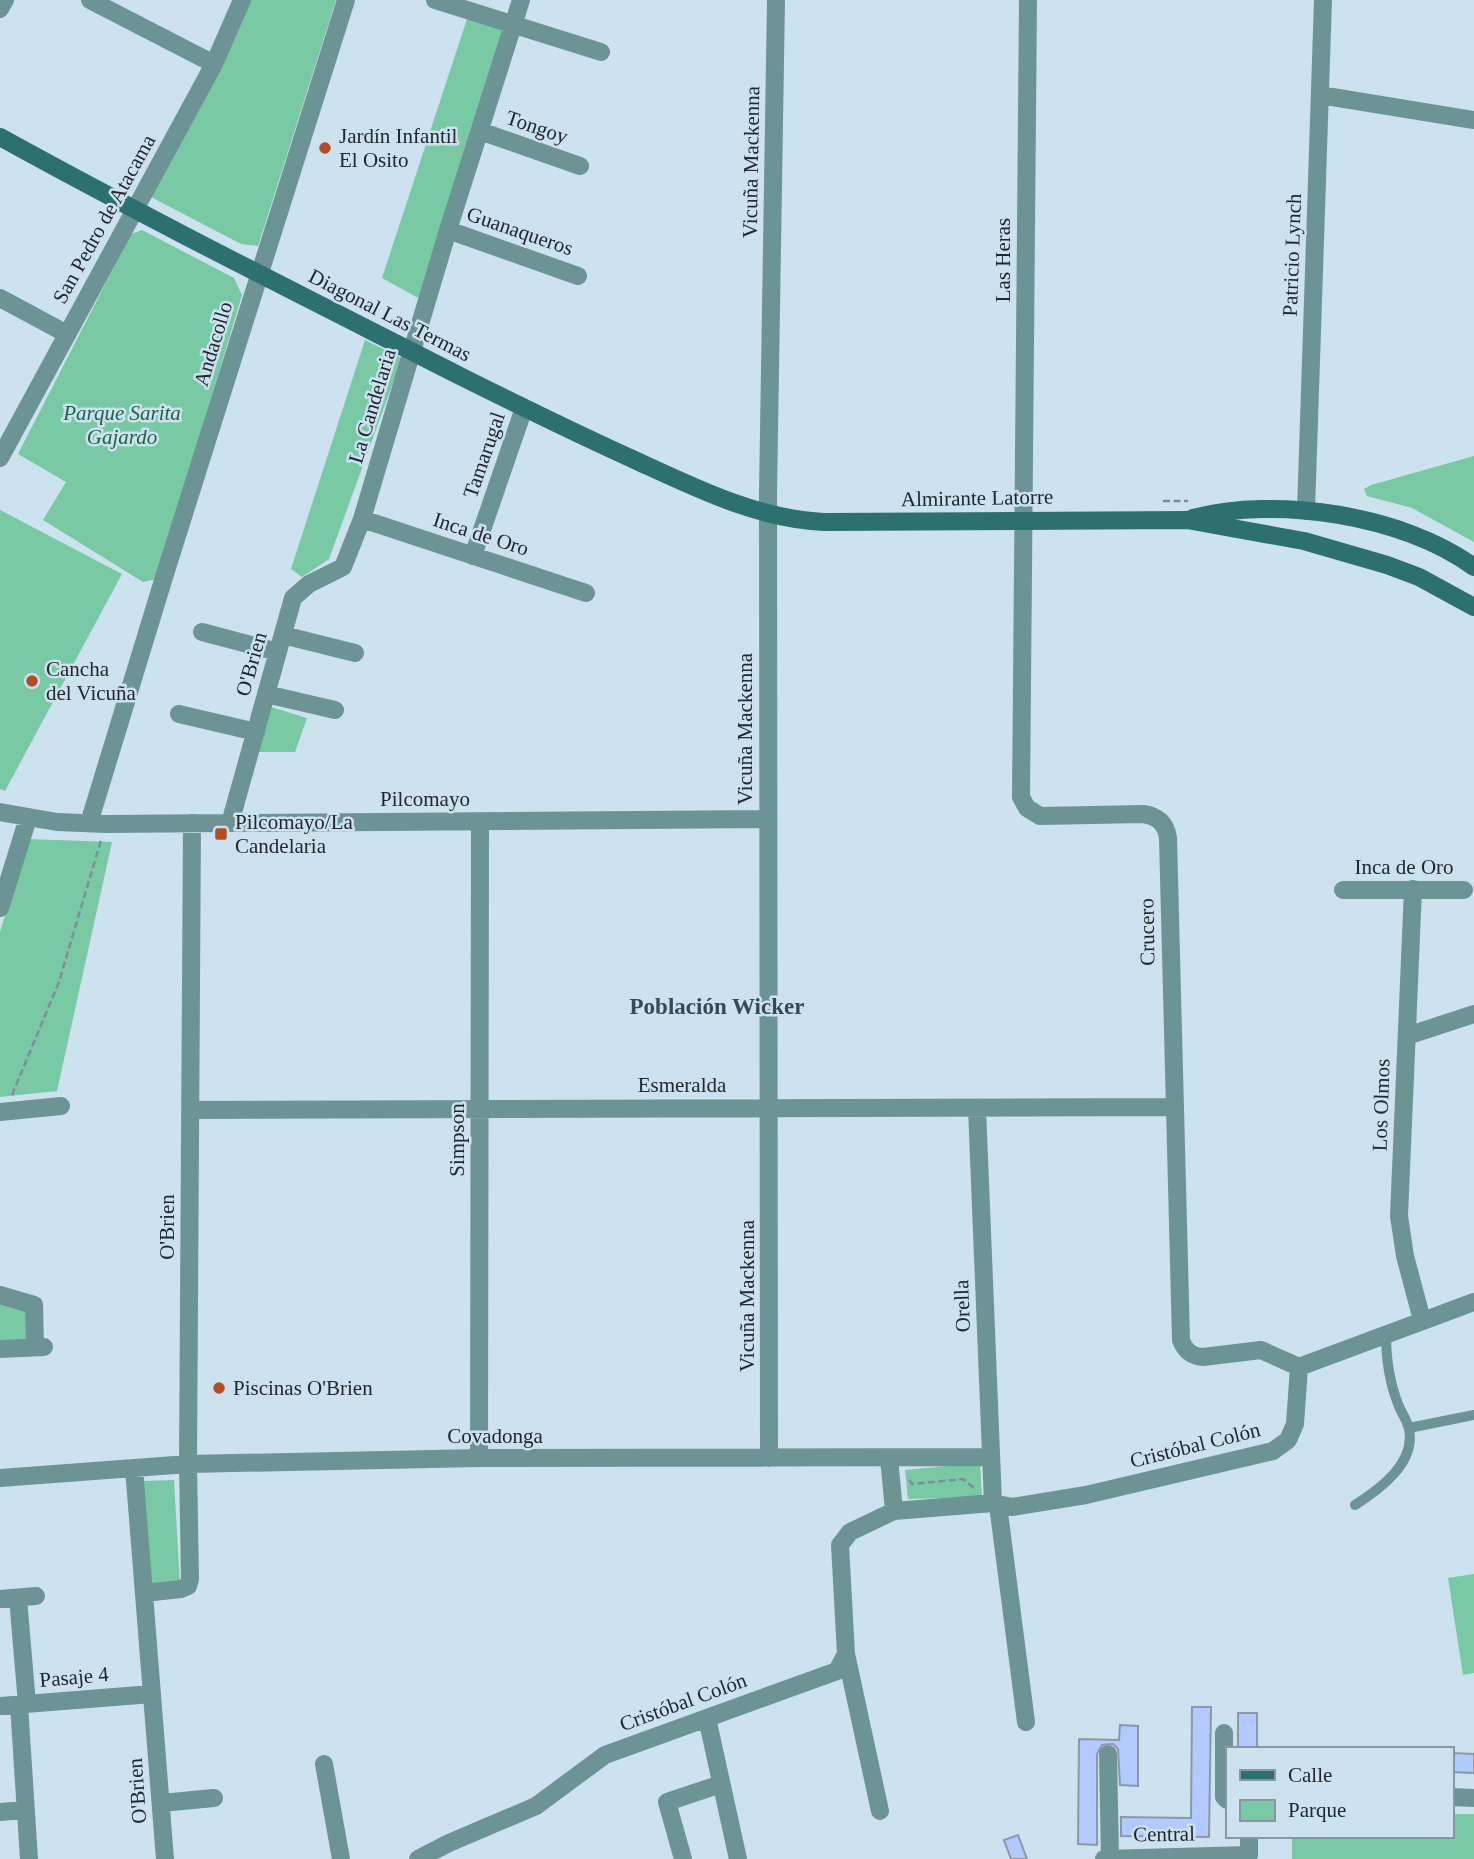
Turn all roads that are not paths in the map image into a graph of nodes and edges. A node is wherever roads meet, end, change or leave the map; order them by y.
1 (5, 0) edge
2 (90, 0) edge
3 (242, 0) edge
4 (346, 0) edge
5 (435, 0) edge
6 (521, 0) edge
7 (776, 0) edge
8 (1028, 0) edge
9 (1323, 0) edge
10 (0, 9) edge
11 (513, 25) junction
12 (601, 52) dead end
13 (214, 64) junction
14 (1320, 95) junction
15 (1474, 120) edge
16 (480, 131) junction
17 (0, 137) edge
18 (580, 166) dead end
19 (134, 211) junction
20 (447, 230) junction
21 (259, 274) junction
22 (578, 276) dead end
23 (0, 298) edge
24 (67, 334) junction
25 (412, 352) junction
26 (524, 408) junction
27 (0, 458) edge
28 (1306, 511) junction
29 (768, 513) junction
30 (362, 519) junction
31 (1024, 520) junction
32 (1187, 520) junction
33 (473, 555) junction
34 (1474, 567) edge
35 (586, 593) dead end
36 (293, 598) joint
37 (1474, 607) edge
38 (202, 632) dead end
39 (281, 644) junction
40 (355, 653) dead end
41 (266, 694) junction
42 (335, 710) dead end
43 (179, 714) dead end
44 (256, 732) junction
45 (0, 812) edge
46 (28, 818) junction
47 (767, 819) junction
48 (480, 821) junction
49 (192, 823) junction
50 (230, 823) junction
51 (97, 824) junction
52 (1413, 889) junction
53 (1343, 890) dead end
54 (1464, 890) dead end
55 (0, 908) edge
56 (1474, 1014) edge
57 (1407, 1036) junction
58 (61, 1106) dead end
59 (1174, 1107) junction
60 (770, 1108) junction
61 (977, 1108) junction
62 (480, 1109) junction
63 (191, 1110) junction
64 (3, 1112) edge
65 (0, 1295) edge
66 (1474, 1302) edge
67 (1422, 1320) junction
68 (1386, 1334) junction
69 (0, 1349) edge
70 (1299, 1367) junction
71 (1474, 1415) edge
72 (1409, 1428) junction
73 (991, 1457) junction
74 (480, 1458) junction
75 (769, 1458) junction
76 (889, 1458) junction
77 (188, 1464) junction
78 (134, 1468) junction
79 (0, 1478) edge
80 (995, 1504) junction
81 (1355, 1504) dead end
82 (894, 1511) junction
83 (144, 1593) junction
84 (0, 1599) edge
85 (845, 1654) junction
86 (152, 1694) junction
87 (23, 1704) junction
88 (0, 1706) edge
89 (707, 1718) junction
90 (1026, 1722) dead end
91 (1224, 1733) dead end
92 (1108, 1754) dead end
93 (324, 1764) dead end
94 (721, 1784) junction
95 (1453, 1797) edge
96 (214, 1798) dead end
97 (1474, 1798) edge
98 (1226, 1799) edge
99 (161, 1803) junction
100 (25, 1810) junction
101 (880, 1811) dead end
102 (0, 1812) edge
103 (1249, 1838) edge
104 (1249, 1857) edge
105 (1107, 1858) edge
106 (29, 1859) edge
107 (165, 1859) edge
108 (341, 1859) edge
109 (418, 1859) edge
110 (683, 1859) edge
111 (738, 1859) edge

1 - 10 street
2 - 13 street
3 - 13 street, San Pedro de Atacama
4 - 21 street, Andacollo
5 - 11 street
6 - 11 street, La Candelaria
7 - 29 street, Vicuña Mackenna
8 - 31 street, Las Heras
9 - 14 street, Patricio Lynch
11 - 12 street
11 - 16 street, La Candelaria
13 - 19 street, San Pedro de Atacama
14 - 15 street
14 - 28 street, Patricio Lynch
16 - 18 street, Tongoy
16 - 20 street, La Candelaria
17 - 19 main road, Diagonal Las Termas
19 - 21 main road, Diagonal Las Termas
19 - 24 street, San Pedro de Atacama
20 - 22 street, Guanaqueros
20 - 25 street, La Candelaria
21 - 25 main road, Diagonal Las Termas
21 - 51 street, Andacollo
23 - 24 street
24 - 27 street, San Pedro de Atacama
25 - 26 main road, Diagonal Las Termas
25 - 30 street, La Candelaria
26 - 29 main road, Diagonal Las Termas
26 - 33 street, Tamarugal
28 - 32 main road, Almirante Latorre
28 - 34 main road, Almirante Latorre
29 - 31 main road, Almirante Latorre
29 - 47 street, Vicuña Mackenna
30 - 33 street, Inca de Oro
30 - 36 street, La Candelaria
31 - 32 main road, Almirante Latorre
31 - 59 street, Crucero
32 - 37 main road, Almirante Latorre
33 - 35 street, Inca de Oro
36 - 39 street, O'Brien
38 - 39 street
39 - 40 street
39 - 41 street, O'Brien
41 - 42 street
41 - 44 street, O'Brien
43 - 44 street
44 - 50 street, O'Brien
45 - 46 street, Pilcomayo
46 - 51 street, Pilcomayo
46 - 55 street
47 - 48 street, Pilcomayo
47 - 60 street, Vicuña Mackenna
48 - 50 street, Pilcomayo
48 - 62 street, Simpson
49 - 50 street, Pilcomayo
49 - 51 street, Pilcomayo
49 - 63 street, O'Brien
52 - 53 street, Inca de Oro
52 - 54 street, Inca de Oro
52 - 57 street, Los Olmos
56 - 57 street
57 - 67 street, Los Olmos
58 - 64 street
59 - 61 street, Esmeralda
59 - 70 street, Crucero
60 - 61 street, Esmeralda
60 - 62 street, Esmeralda
60 - 75 street, Vicuña Mackenna
61 - 73 street, Orella
62 - 63 street, Esmeralda
62 - 74 street, Simpson
63 - 77 street, O'Brien
65 - 69 street
66 - 67 street
67 - 68 street
68 - 70 street
68 - 72 lane
70 - 80 street, Cristóbal Colón
71 - 72 lane
72 - 81 lane
73 - 76 street, Covadonga
73 - 80 street, Orella
74 - 75 street, Covadonga
74 - 77 street, Covadonga
75 - 76 street, Covadonga
76 - 82 street
77 - 78 street, Covadonga
77 - 83 street, O'Brien
78 - 79 street, Covadonga
78 - 83 street, O'Brien
80 - 82 street, Cristóbal Colón
80 - 90 street, Orella
82 - 85 street, Cristóbal Colón
83 - 86 street, O'Brien
84 - 87 street
85 - 89 street, Cristóbal Colón
85 - 101 street
86 - 87 street, Pasaje 4
86 - 99 street, O'Brien
87 - 88 street, Pasaje 4
87 - 100 street
89 - 94 street
89 - 109 street, Cristóbal Colón
91 - 98 street
92 - 105 street
93 - 108 street
94 - 110 street
94 - 111 street
95 - 97 street
96 - 99 street
99 - 107 street, O'Brien
100 - 102 street
100 - 106 street
103 - 104 street, Central
104 - 105 street, Central

